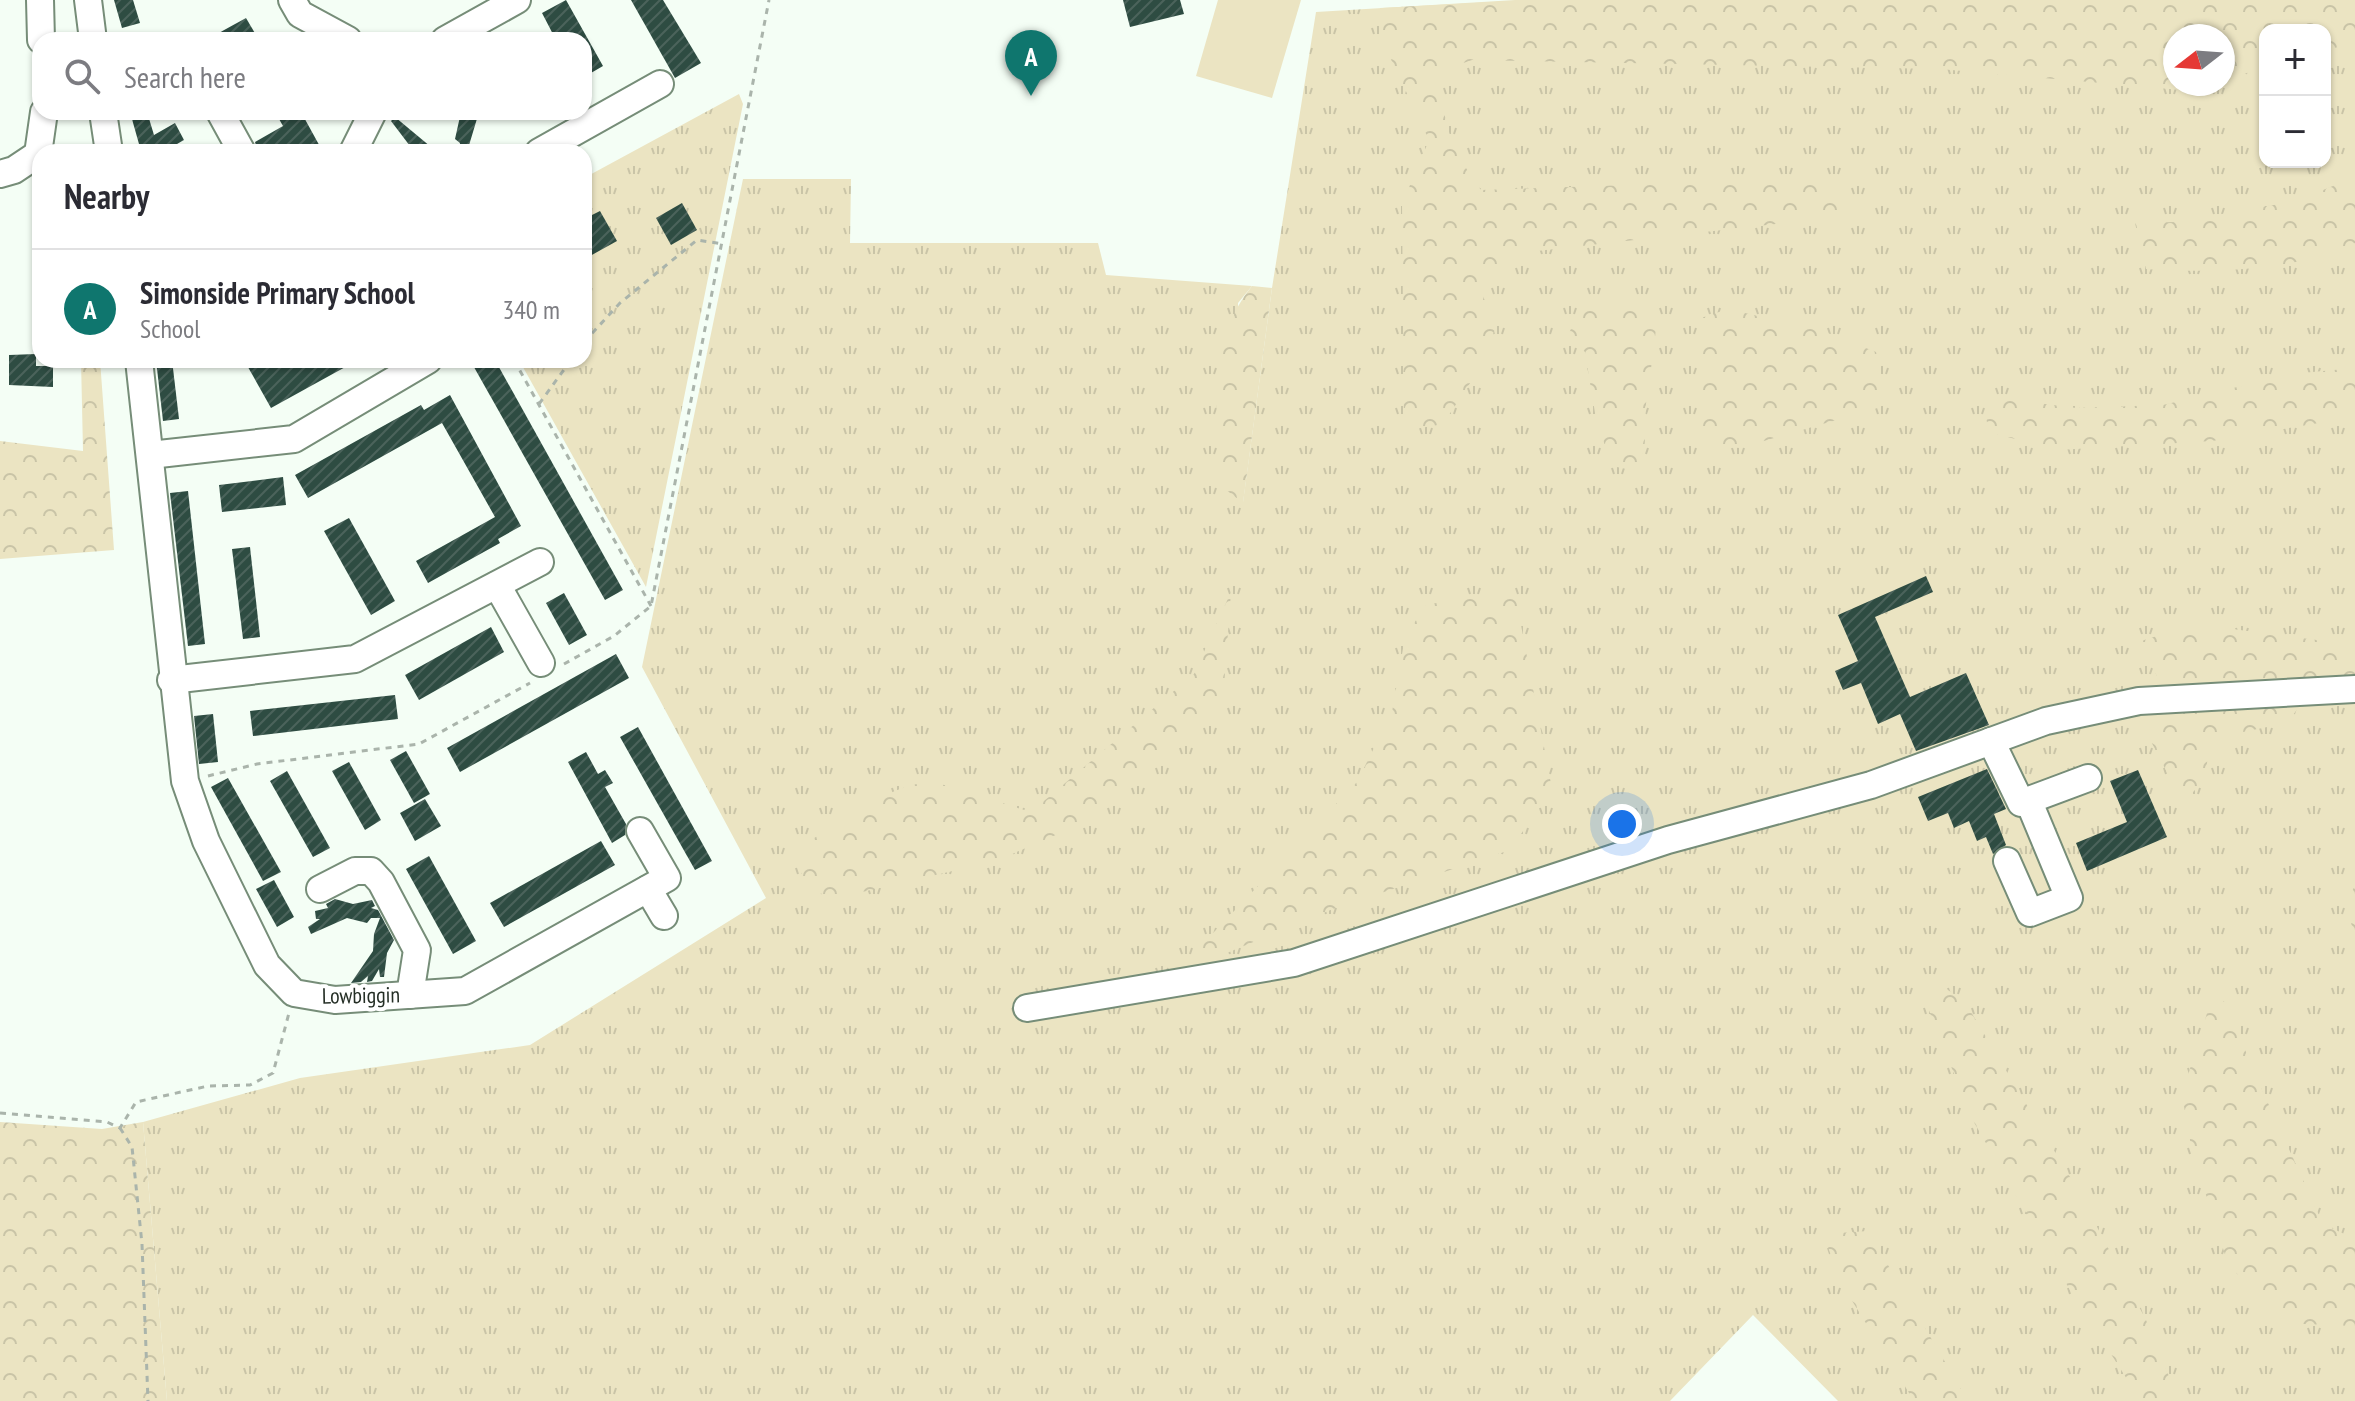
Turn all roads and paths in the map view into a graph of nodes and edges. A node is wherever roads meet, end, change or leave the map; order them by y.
1 (40, 0) edge
2 (88, 0) edge
3 (292, 0) edge
4 (517, 0) edge
5 (769, 0) edge
6 (41, 32) edge
7 (92, 32) edge
8 (333, 32) edge
9 (459, 32) edge
10 (660, 84) dead end
11 (43, 120) edge
12 (104, 120) edge
13 (224, 120) edge
14 (369, 120) edge
15 (39, 144) edge
16 (108, 144) edge
17 (238, 144) edge
18 (357, 144) edge
19 (553, 144) edge
20 (32, 158) edge
21 (0, 174) edge
22 (723, 244) junction
23 (592, 333) edge
24 (140, 368) edge
25 (414, 368) edge
26 (519, 368) edge
27 (565, 368) edge
28 (539, 404) junction
29 (150, 455) junction
30 (540, 562) dead end
31 (497, 585) junction
32 (651, 606) junction
33 (545, 670) junction
34 (171, 680) junction
35 (2355, 689) edge
36 (1991, 741) junction
37 (2088, 778) dead end
38 (185, 781) junction
39 (2029, 802) junction
40 (640, 831) dead end
41 (2007, 861) dead end
42 (320, 889) dead end
43 (648, 889) junction
44 (664, 916) dead end
45 (294, 993) junction
46 (410, 995) junction
47 (1027, 1008) dead end
48 (0, 1113) edge
49 (120, 1128) junction
50 (148, 1401) edge

1 - 6 street
2 - 7 street
3 - 8 street
4 - 9 street
5 - 22 path
10 - 19 street
11 - 15 street
12 - 16 street
13 - 17 street
14 - 18 street
20 - 21 street
22 - 23 path
22 - 32 path
24 - 29 street, Lowbiggin
25 - 29 street
26 - 28 path
27 - 28 path
28 - 32 path
29 - 34 street, Lowbiggin
30 - 31 street
31 - 33 street
31 - 34 street
32 - 33 path
33 - 38 path
34 - 38 street, Lowbiggin
35 - 36 street
36 - 39 street
36 - 47 street
37 - 39 street
38 - 45 street, Lowbiggin
39 - 41 street
40 - 43 street
42 - 46 street
43 - 44 street
43 - 46 street, Lowbiggin
45 - 46 street, Lowbiggin
45 - 49 path
48 - 49 path
49 - 50 path

